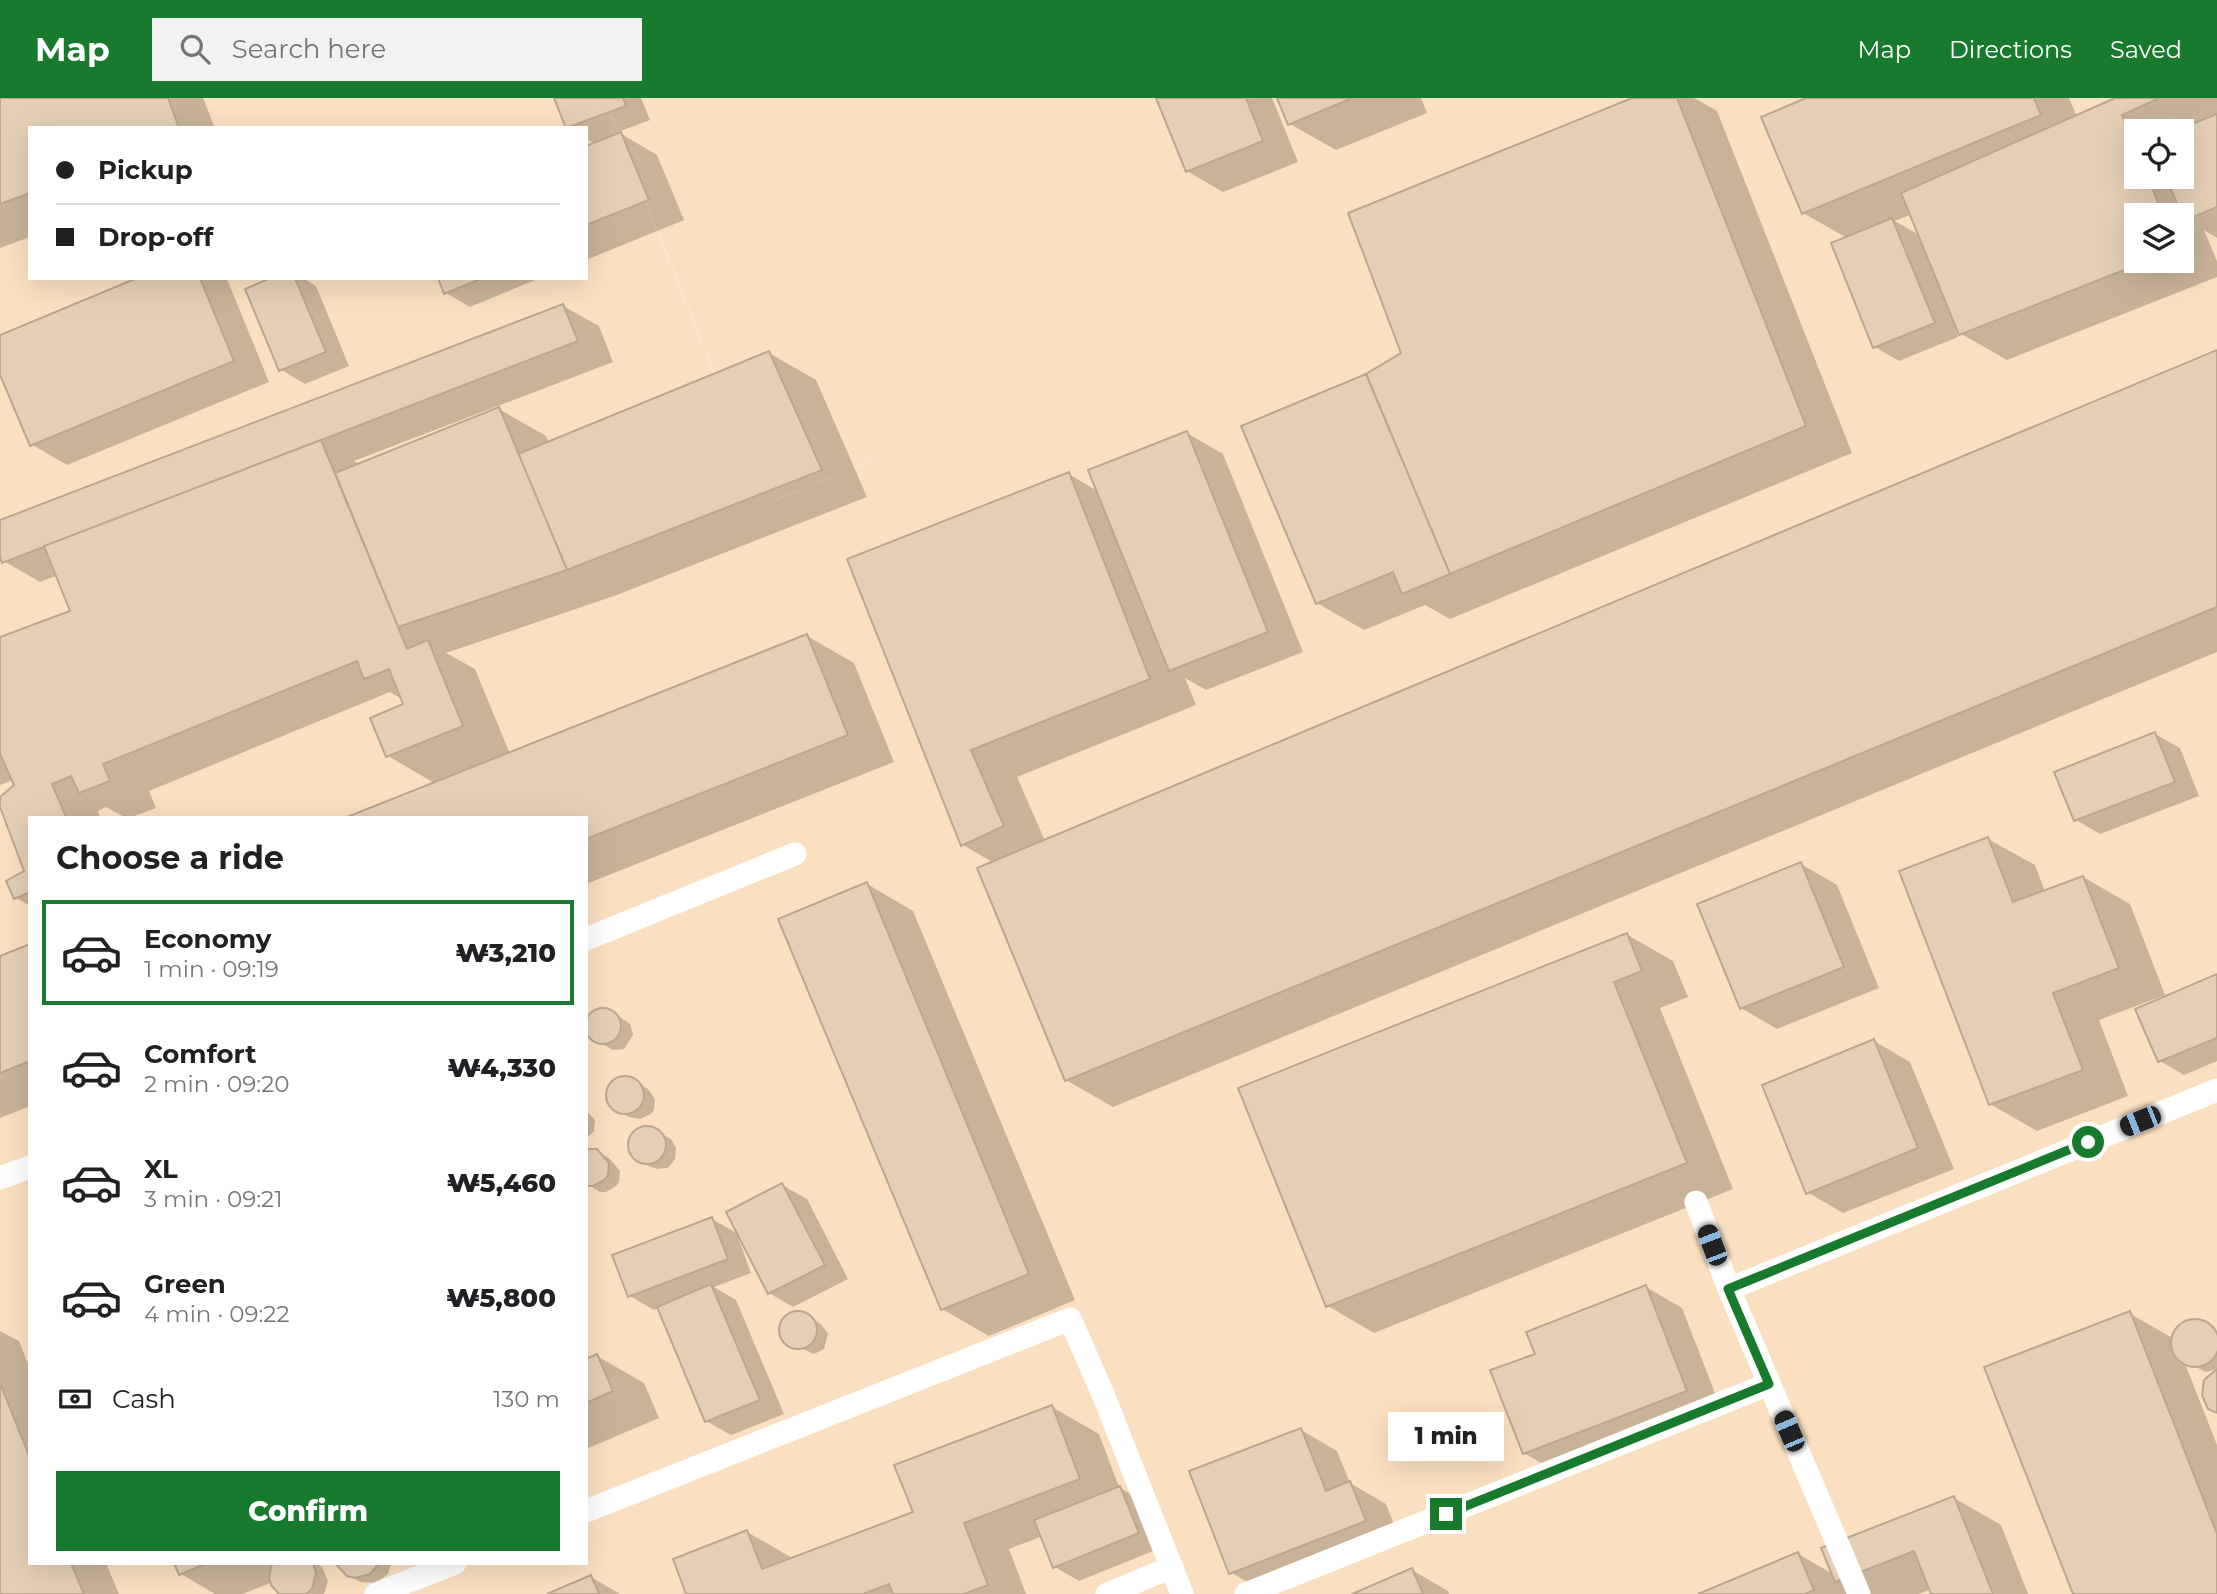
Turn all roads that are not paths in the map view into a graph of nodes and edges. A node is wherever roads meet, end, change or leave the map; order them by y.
1 (795, 854) dead end
2 (588, 938) edge
3 (2217, 1090) edge
4 (28, 1168) edge
5 (0, 1178) edge
6 (1696, 1202) dead end
7 (1728, 1289) junction
8 (1769, 1384) junction
9 (588, 1510) edge
10 (450, 1565) edge
11 (1172, 1567) junction
12 (376, 1594) edge
13 (1107, 1594) edge
14 (1182, 1594) edge
15 (1246, 1594) edge
16 (1859, 1594) edge

1 - 2 lane
3 - 7 lane
4 - 5 lane
6 - 7 lane
7 - 8 lane
8 - 15 lane
8 - 16 lane
9 - 11 lane
10 - 12 lane
11 - 13 lane
11 - 14 lane

